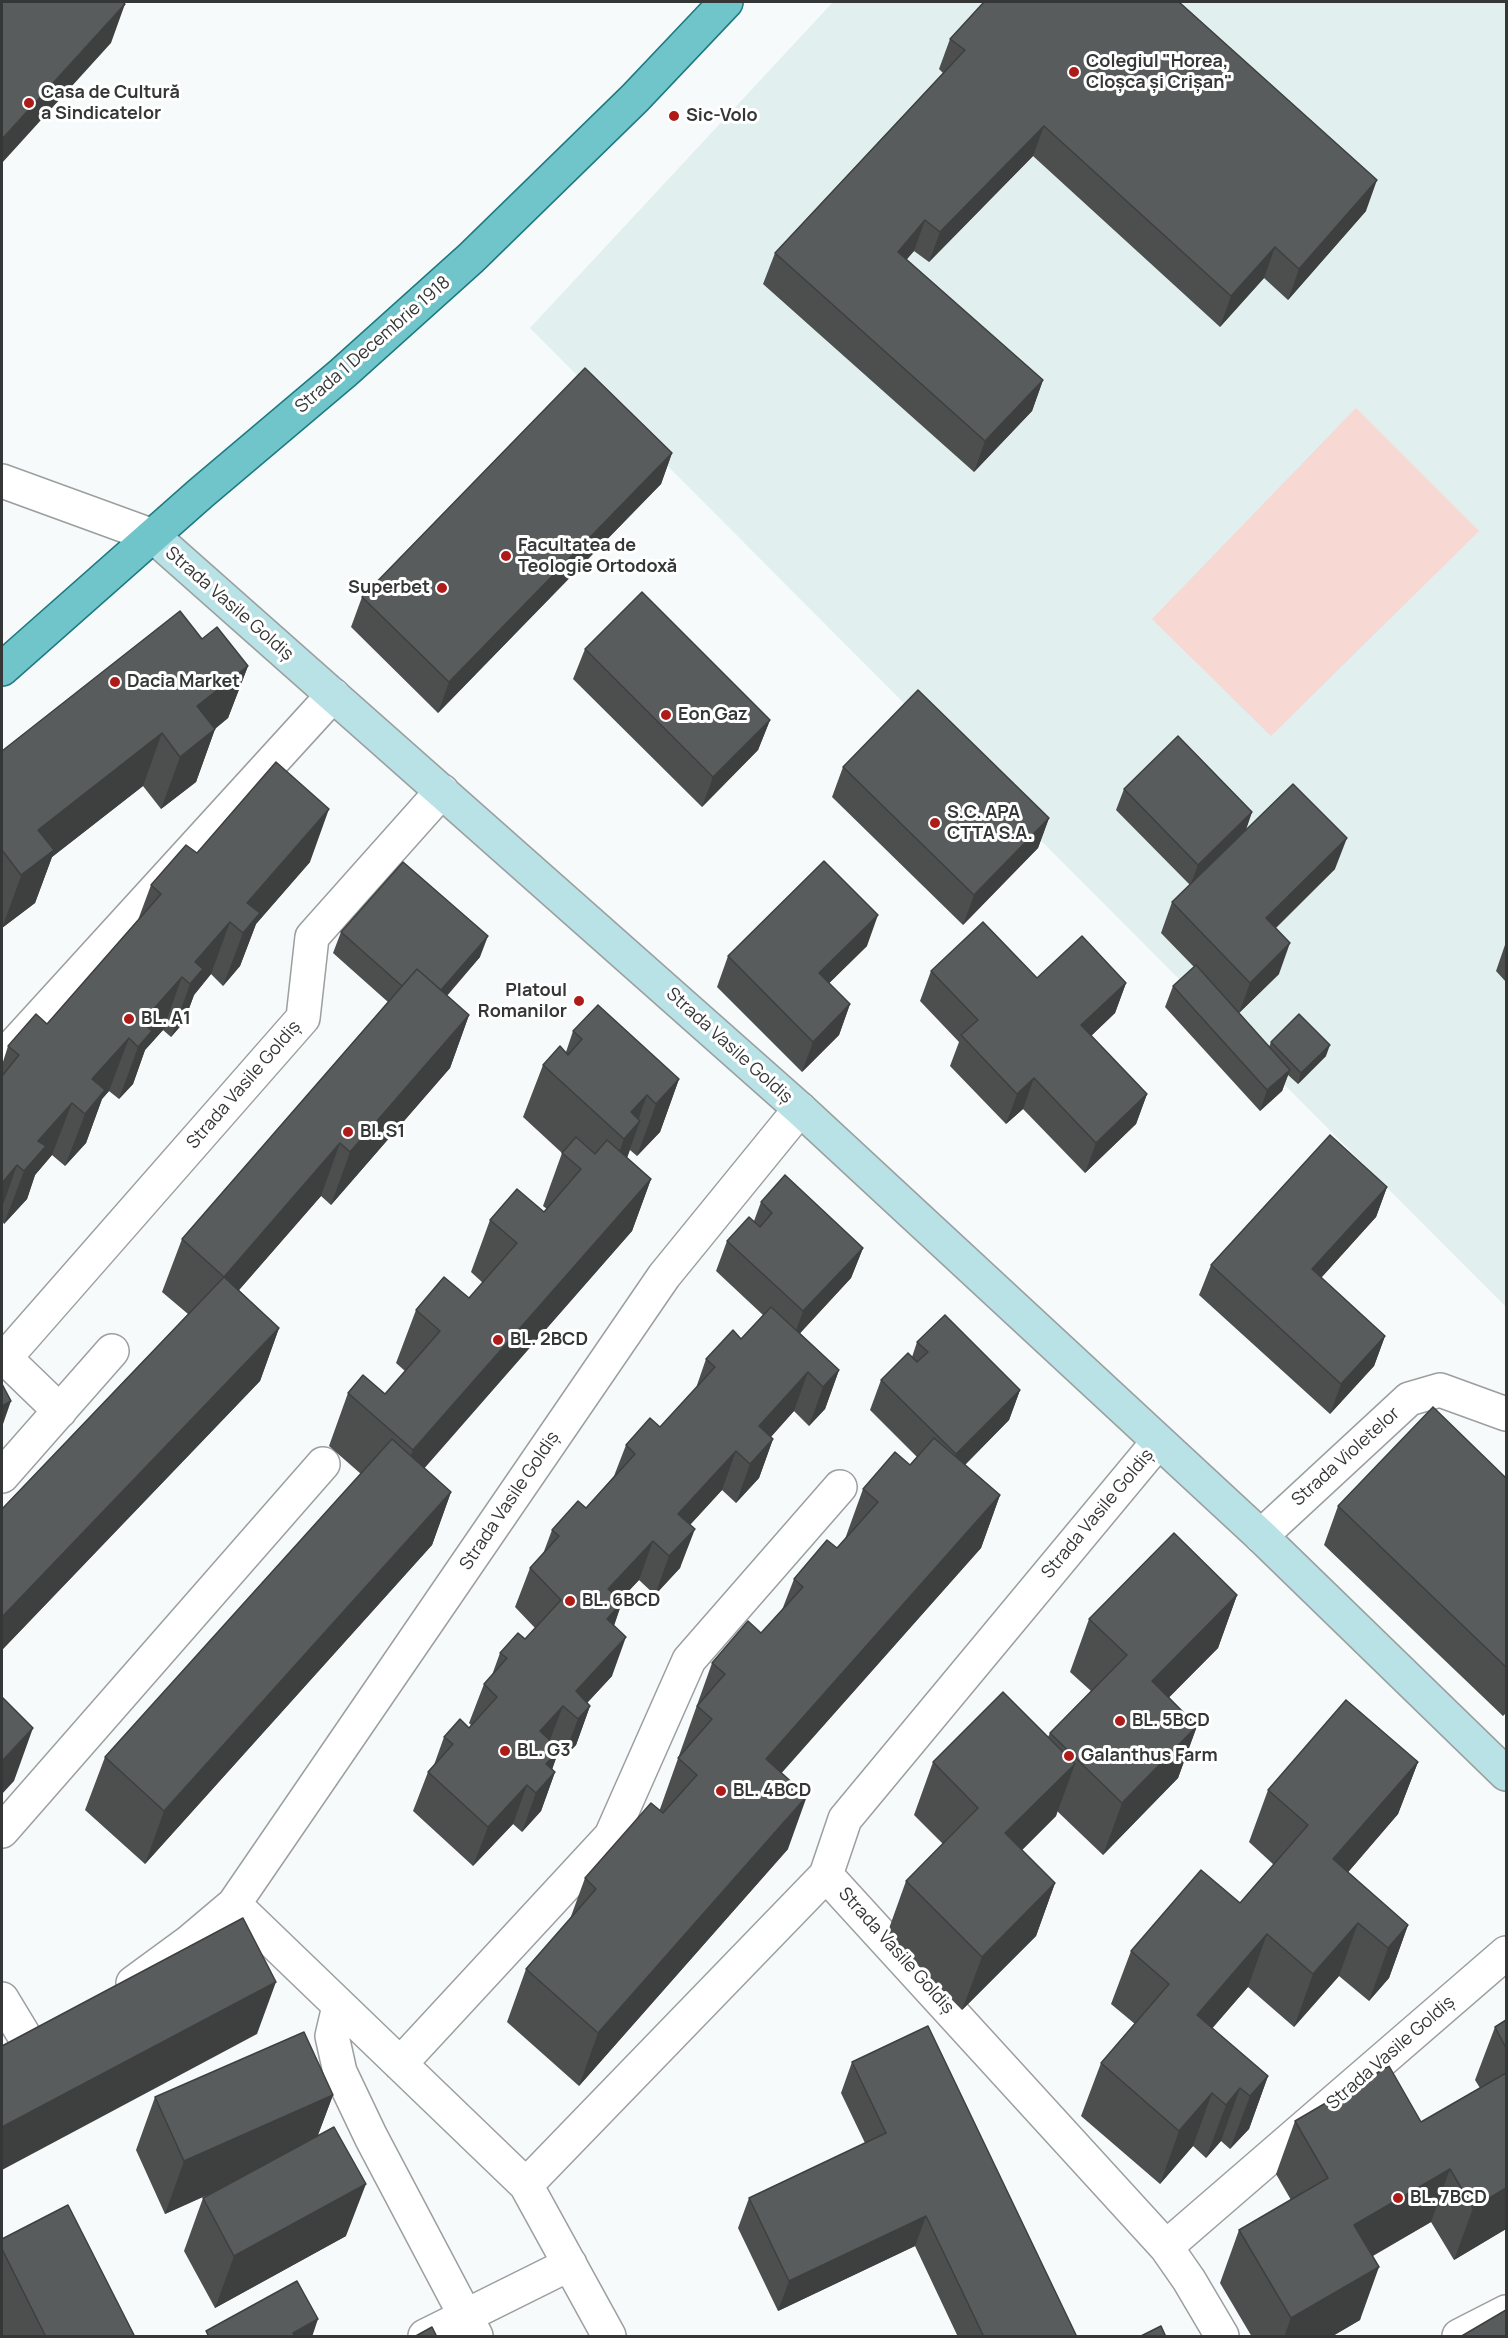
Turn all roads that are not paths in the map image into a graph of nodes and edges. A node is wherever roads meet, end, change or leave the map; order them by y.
1 (726, 2) edge
2 (2, 481) edge
3 (153, 536) junction
4 (2, 669) edge
5 (333, 695) junction
6 (442, 792) junction
7 (2, 1058) edge
8 (800, 1109) junction
9 (112, 1351) dead end
10 (3, 1358) edge
11 (60, 1411) junction
12 (1506, 1414) edge
13 (1158, 1442) junction
14 (323, 1464) dead end
15 (2, 1476) edge
16 (840, 1487) dead end
17 (1261, 1536) junction
18 (1506, 1774) edge
19 (2, 1831) edge
20 (826, 1875) junction
21 (234, 1904) junction
22 (1506, 1953) edge
23 (109, 1995) edge
24 (2, 1998) edge
25 (339, 2006) junction
26 (57, 2021) edge
27 (13, 2043) edge
28 (400, 2064) junction
29 (526, 2185) junction
30 (1166, 2247) junction
31 (570, 2264) junction
32 (1506, 2312) edge
33 (470, 2326) edge
34 (424, 2337) edge
35 (609, 2337) edge
36 (1222, 2337) edge
37 (1459, 2337) edge

1 - 3 main road, Strada 1 Decembrie 1918
2 - 3 street
3 - 4 main road, Strada 1 Decembrie 1918
3 - 5 street, Strada Vasile Goldiș
5 - 6 street, Strada Vasile Goldiș
5 - 7 street
6 - 8 street, Strada Vasile Goldiș
6 - 10 street, Strada Vasile Goldiș
8 - 13 street, Strada Vasile Goldiș
8 - 21 street, Strada Vasile Goldiș
9 - 11 street
10 - 11 street
11 - 15 street
12 - 17 street, Strada Violetelor
13 - 17 street, Strada Vasile Goldiș
13 - 20 street, Strada Vasile Goldiș
14 - 19 street
16 - 28 street
17 - 18 street, Strada Vasile Goldiș
20 - 29 street
20 - 30 street, Strada Vasile Goldiș
21 - 23 street, Strada Vasile Goldiș
21 - 25 street
22 - 30 street, Strada Vasile Goldiș
24 - 27 street
25 - 28 street
25 - 33 street
26 - 27 street
28 - 29 street
29 - 31 street
30 - 36 street, Strada Vasile Goldiș
31 - 33 street
31 - 35 street
32 - 37 street
33 - 34 street

